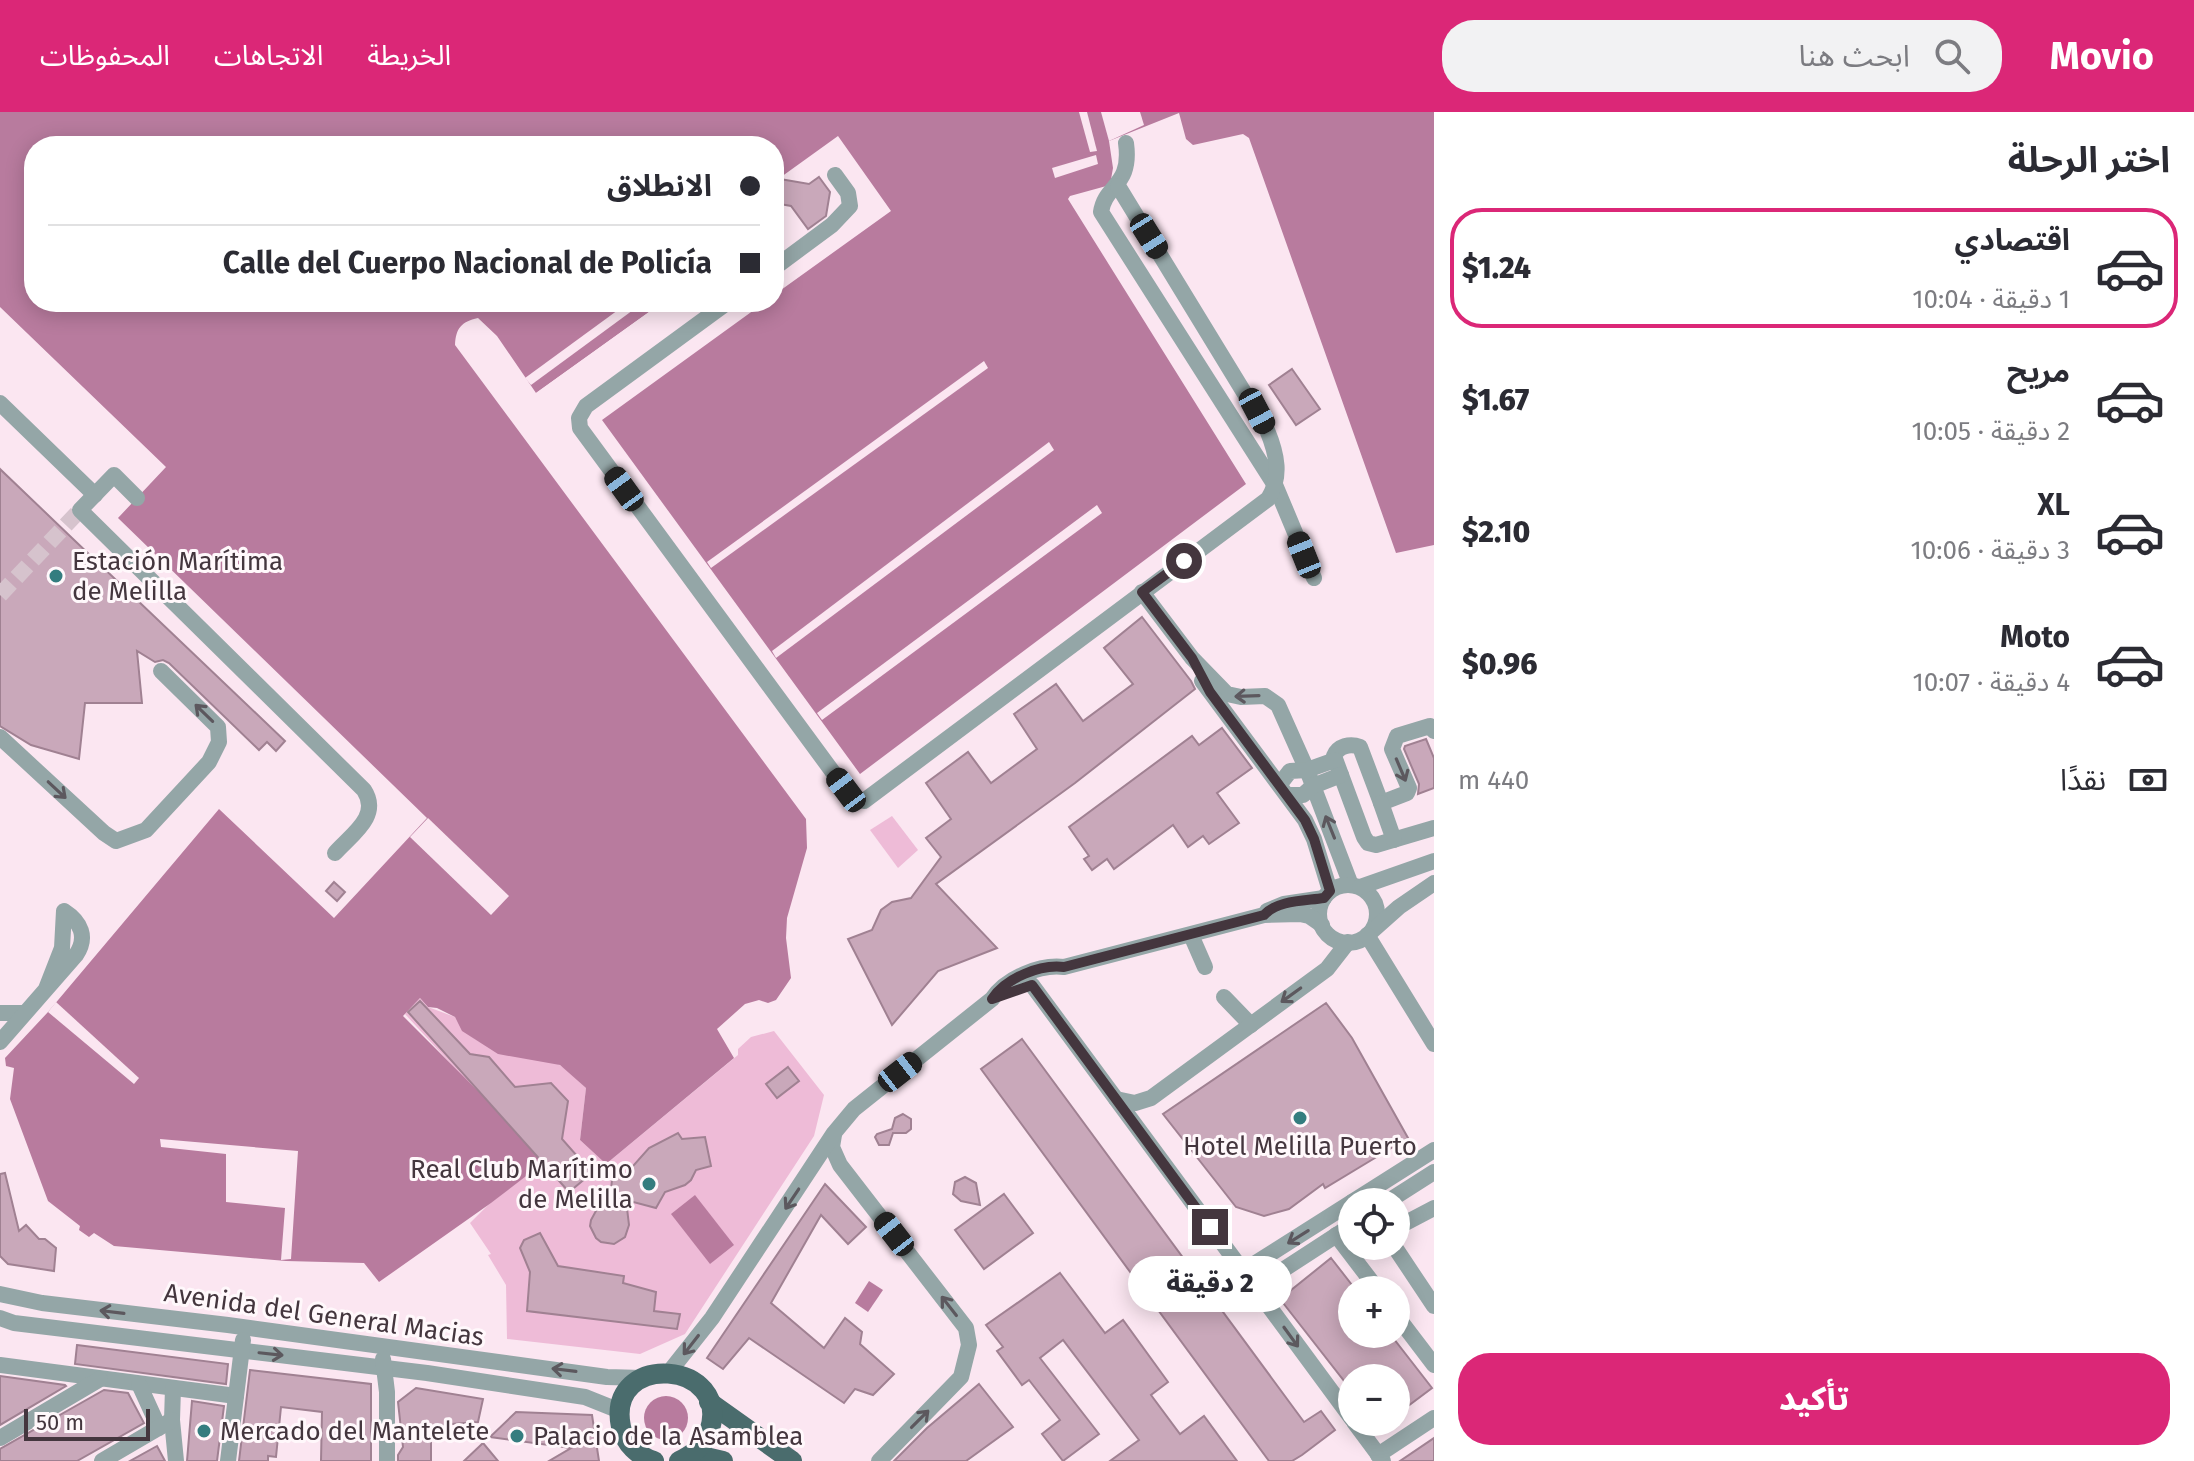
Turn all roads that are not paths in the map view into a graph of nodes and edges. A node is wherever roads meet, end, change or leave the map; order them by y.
1 (1126, 143) dead end
2 (835, 175) dead end
3 (1118, 186) junction
4 (784, 261) edge
5 (714, 312) edge
6 (0, 403) edge
7 (1276, 487) junction
8 (95, 495) junction
9 (137, 498) dead end
10 (1314, 578) dead end
11 (1142, 592) junction
12 (1192, 658) junction
13 (161, 671) dead end
14 (1434, 731) edge
15 (0, 737) edge
16 (1338, 768) junction
17 (1310, 778) junction
18 (1284, 790) junction
19 (1381, 803) junction
20 (1434, 828) edge
21 (1394, 840) junction
22 (335, 853) dead end
23 (1434, 861) edge
24 (1434, 883) edge
25 (1356, 886) junction
26 (1327, 894) junction
27 (64, 911) dead end
28 (1264, 915) junction
29 (1322, 925) junction
30 (1369, 934) junction
31 (1191, 935) junction
32 (1348, 942) junction
33 (1064, 967) junction
34 (1205, 967) dead end
35 (1032, 985) junction
36 (1224, 997) dead end
37 (992, 999) junction
38 (0, 1013) edge
39 (24, 1013) junction
40 (1251, 1025) junction
41 (0, 1042) edge
42 (1434, 1044) edge
43 (1151, 1098) junction
44 (1116, 1099) junction
45 (834, 1133) junction
46 (1145, 1138) junction
47 (1434, 1150) edge
48 (1434, 1172) edge
49 (1374, 1188) edge
50 (1409, 1188) edge
51 (1434, 1208) edge
52 (1338, 1211) edge
53 (1410, 1221) edge
54 (1336, 1235) joint
55 (1403, 1260) edge
56 (1243, 1271) junction
57 (1367, 1276) edge
58 (1255, 1288) junction
59 (0, 1294) edge
60 (1434, 1306) edge
61 (0, 1318) edge
62 (245, 1328) junction
63 (1410, 1333) edge
64 (382, 1347) junction
65 (242, 1351) junction
66 (0, 1365) edge
67 (1434, 1365) edge
68 (383, 1366) junction
69 (670, 1371) junction
70 (642, 1378) junction
71 (100, 1379) junction
72 (139, 1384) junction
73 (173, 1388) junction
74 (236, 1396) junction
75 (1338, 1401) edge
76 (709, 1402) junction
77 (620, 1411) junction
78 (1434, 1418) edge
79 (166, 1424) junction
80 (1364, 1436) edge
81 (0, 1438) edge
82 (629, 1453) edge
83 (1380, 1458) edge
84 (683, 1459) edge
85 (102, 1461) edge
86 (176, 1461) edge
87 (228, 1461) edge
88 (387, 1461) edge
89 (654, 1461) edge
90 (723, 1461) edge
91 (792, 1461) edge
92 (879, 1461) edge

1 - 3 street
2 - 4 street
3 - 7 street
3 - 7 street
5 - 11 street
6 - 8 street
7 - 10 street
7 - 11 street
8 - 9 street
8 - 22 street
11 - 12 street
17 -> 12 street
12 - 18 street
15 -> 13 street
14 -> 19 street
16 - 17 street
16 - 19 street
16 - 21 street
17 - 18 street
17 - 18 street
25 -> 17 street
18 - 26 street
19 - 21 street
20 - 21 street
23 - 25 street
24 - 30 street
25 - 26 street
25 - 30 street
26 - 28 street
26 - 29 street
27 - 39 street
28 - 29 street
28 - 31 street
29 - 32 street
30 - 32 street
30 - 42 street
31 - 33 street
31 - 34 street
32 -> 40 street
33 - 35 street
33 - 37 street
35 - 37 street
35 - 44 street
36 - 40 street
37 - 45 street
38 - 39 street
39 - 41 street
40 - 43 street
43 - 44 street
43 - 46 street
44 - 46 street
45 -> 69 street
92 -> 45 street
46 - 56 street
47 - 49 street
48 - 50 street
51 - 53 street
52 -> 56 street
54 - 57 street
54 - 58 street
55 - 60 street
56 - 58 street
58 -> 75 street
62 -> 59 street, Avenida del General Macias
61 - 65 street, Avenida del General Macias
62 - 64 street, Avenida del General Macias
62 - 65 street
63 - 67 street
64 - 68 street
70 -> 64 street, Avenida del General Macias
65 -> 68 street, Avenida del General Macias
65 - 74 street
66 - 71 street
68 - 77 street, Avenida del General Macias
68 - 88 street
69 - 70 main road
69 - 76 main road
70 - 77 main road
71 - 72 street
71 - 81 street
72 - 73 street
72 - 79 street
73 - 74 street
73 - 79 street
74 - 87 street
76 - 84 main road
76 - 91 main road
77 - 82 main road
78 - 83 street
79 - 85 street
79 - 86 street
80 - 83 street
82 - 89 main road
84 - 90 main road

